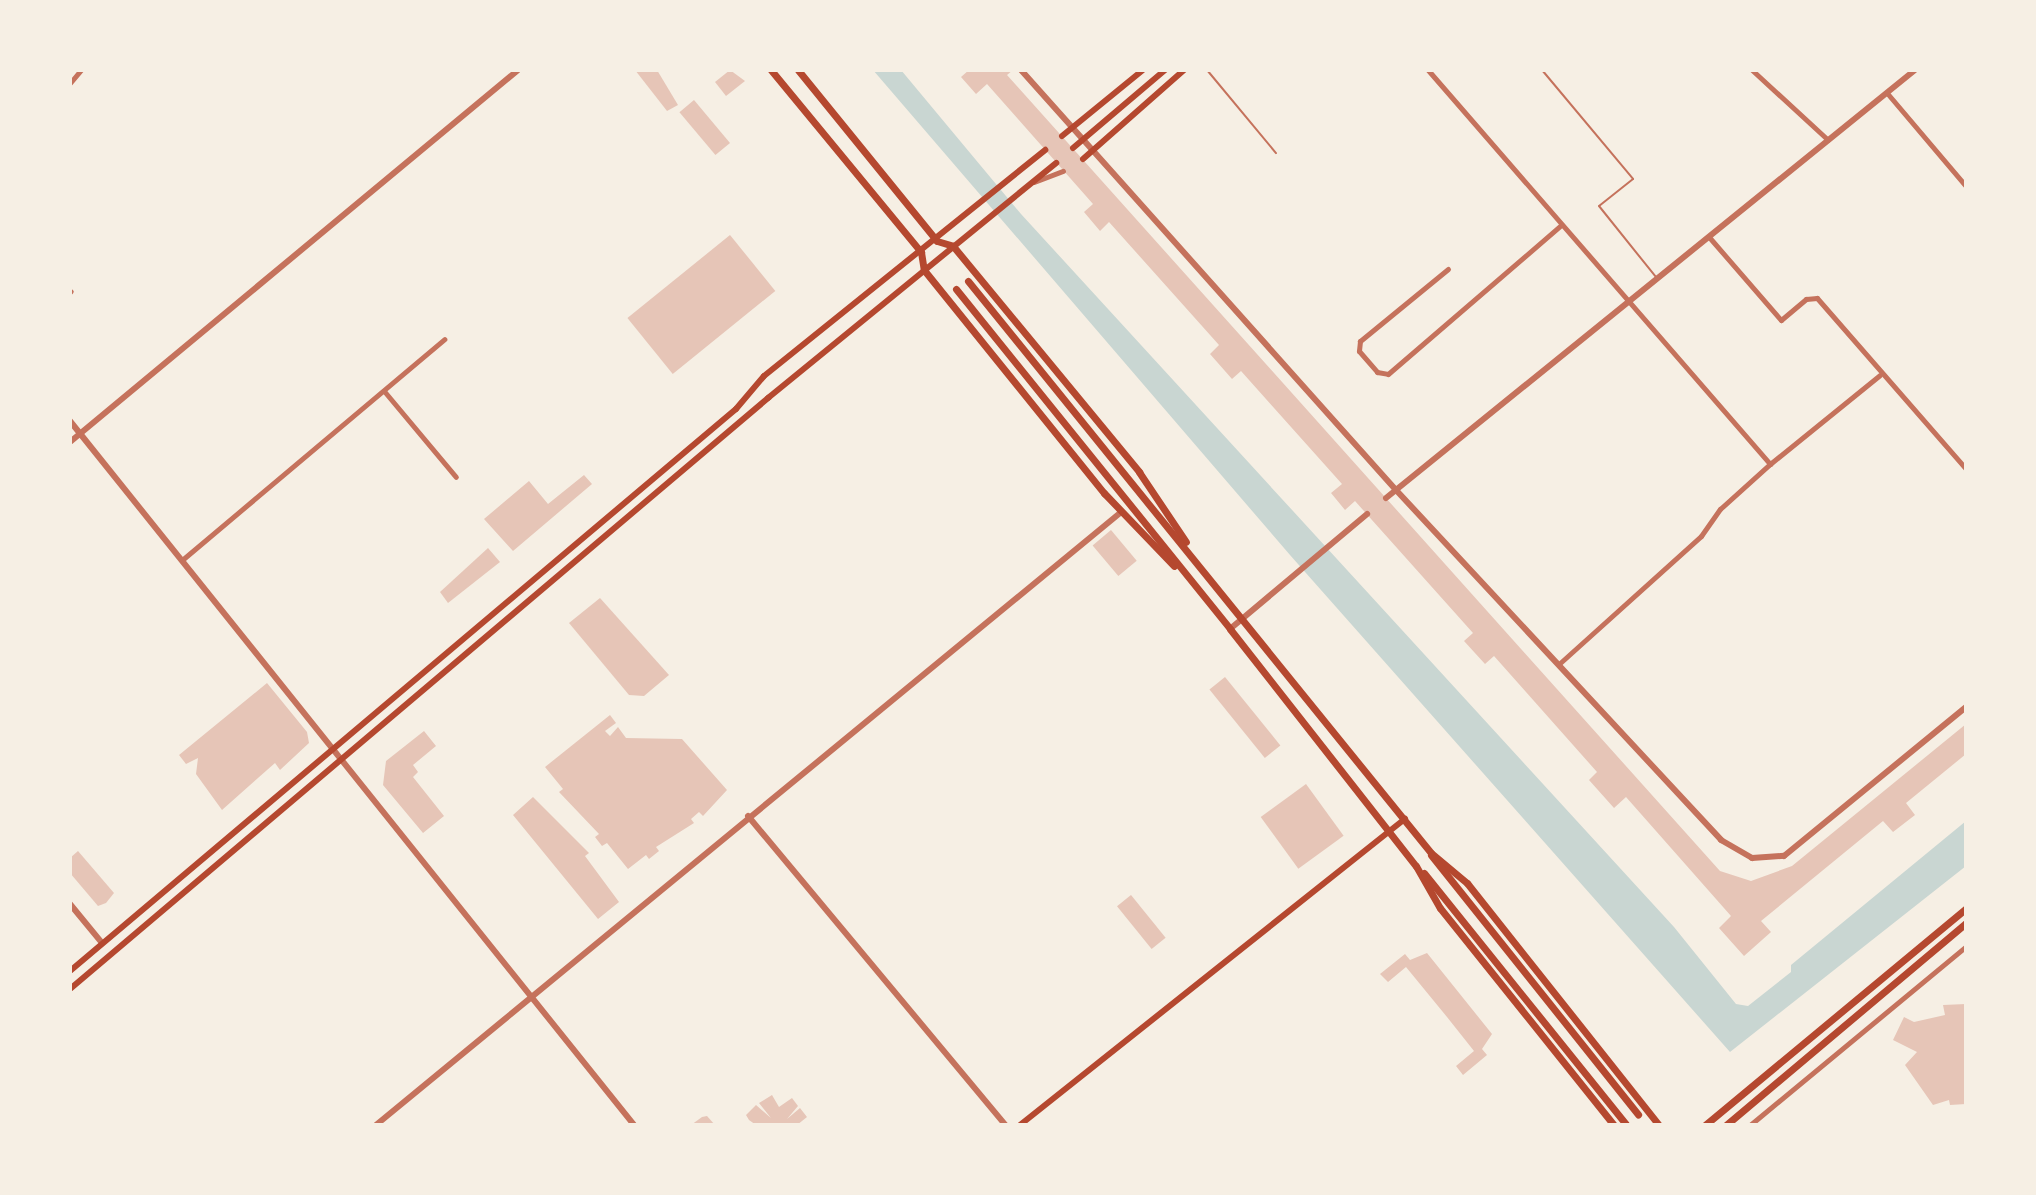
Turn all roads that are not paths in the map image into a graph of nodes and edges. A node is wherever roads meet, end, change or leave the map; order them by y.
1 (81, 70) edge
2 (518, 70) edge
3 (771, 70) edge
4 (798, 70) edge
5 (1021, 70) edge
6 (1143, 70) edge
7 (1165, 70) edge
8 (1184, 70) edge
9 (1207, 70) edge
10 (1428, 70) edge
11 (1542, 70) edge
12 (1752, 70) edge
13 (1915, 70) edge
14 (70, 83) edge
15 (1887, 93) junction
16 (1073, 127) junction
17 (1062, 136) dead end
18 (1084, 139) junction
19 (1828, 140) junction
20 (1073, 148) dead end
21 (1045, 150) dead end
22 (1094, 150) junction
23 (1276, 153) dead end
24 (1083, 159) dead end
25 (1056, 163) dead end
26 (1063, 171) dead end
27 (1025, 186) junction
28 (1966, 186) edge
29 (1560, 226) junction
30 (1709, 237) junction
31 (937, 241) junction
32 (953, 246) junction
33 (921, 252) junction
34 (1448, 269) dead end
35 (924, 270) junction
36 (1658, 278) junction
37 (968, 281) dead end
38 (956, 289) dead end
39 (1626, 303) junction
40 (444, 339) dead end
41 (1880, 375) junction
42 (384, 391) junction
43 (70, 421) edge
44 (80, 434) junction
45 (70, 442) edge
46 (1770, 464) junction
47 (1966, 469) edge
48 (456, 477) dead end
49 (1396, 490) junction
50 (1386, 498) dead end
51 (1120, 513) junction
52 (1367, 514) dead end
53 (182, 560) junction
54 (1211, 580) junction
55 (1201, 592) junction
56 (1244, 617) junction
57 (1230, 629) junction
58 (1560, 663) junction
59 (1966, 707) edge
60 (334, 746) junction
61 (344, 758) junction
62 (748, 816) junction
63 (1405, 819) junction
64 (1389, 832) junction
65 (1431, 853) junction
66 (1416, 866) junction
67 (70, 904) edge
68 (1966, 908) edge
69 (1966, 923) edge
70 (102, 943) junction
71 (1966, 946) edge
72 (70, 971) edge
73 (70, 989) edge
74 (532, 996) junction
75 (1649, 1113) junction
76 (1638, 1114) dead end
77 (1626, 1124) edge
78 (376, 1125) edge
79 (634, 1125) edge
80 (1005, 1125) edge
81 (1020, 1125) edge
82 (1614, 1125) edge
83 (1650, 1125) edge
84 (1659, 1125) edge
85 (1705, 1125) edge
86 (1726, 1125) edge
87 (1750, 1125) edge

1 - 14 street
2 - 44 street
3 - 33 main road
4 - 31 main road
5 - 16 street
6 - 16 main road
7 - 18 main road
8 - 22 main road
9 - 23 lane
10 - 29 street
11 - 36 lane
12 - 19 street
13 - 15 street
15 - 19 street
15 - 28 street
16 - 17 main road
16 - 18 street
18 - 20 main road
18 - 22 street
19 - 30 street
21 - 31 main road
22 - 24 main road
22 - 49 street
25 - 27 main road
26 - 27 street
27 - 32 main road
29 - 34 street
29 - 39 street
30 - 36 street
30 - 41 street
31 - 32 main road
31 - 33 main road
32 - 35 main road
32 - 54 main road
33 - 35 main road
33 - 60 main road
35 - 51 main road
35 - 61 main road
36 - 39 street
37 - 54 main road
38 - 55 main road
39 - 46 street
39 - 49 street
40 - 42 street
41 - 46 street
41 - 47 street
42 - 48 street
42 - 53 street
43 - 44 street
44 - 45 street
44 - 53 street
46 - 58 street
49 - 50 street
49 - 58 street
51 - 55 main road
51 - 62 street
52 - 56 street
53 - 60 street
54 - 56 main road
55 - 57 main road
56 - 57 street
56 - 63 main road
57 - 64 main road
58 - 59 street
60 - 61 street
60 - 70 main road
61 - 73 main road
61 - 74 street
62 - 74 street
62 - 80 street
63 - 64 main road
63 - 65 main road
64 - 66 main road
64 - 81 main road
65 - 75 main road
65 - 76 main road
66 - 77 main road
66 - 82 main road
67 - 70 street
68 - 85 main road
69 - 86 main road
70 - 72 main road
71 - 87 street
74 - 78 street
74 - 79 street
75 - 83 main road
75 - 84 main road

